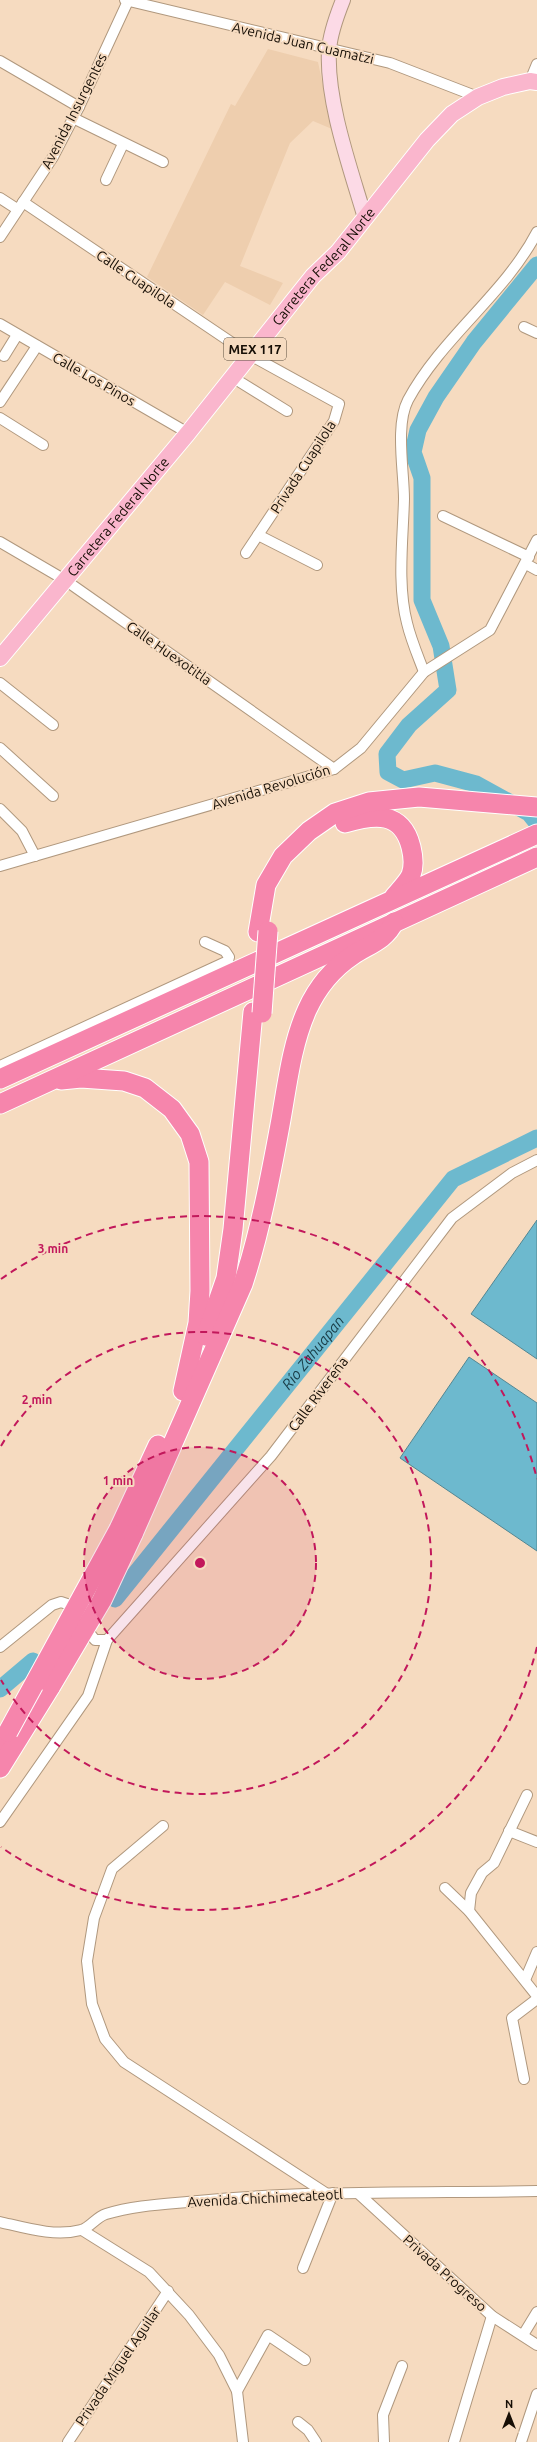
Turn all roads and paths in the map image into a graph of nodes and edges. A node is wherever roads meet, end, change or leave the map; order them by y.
1 (127, 0) edge
2 (343, 0) edge
3 (159, 4) edge
4 (329, 50) junction
5 (0, 61) edge
6 (537, 64) edge
7 (534, 82) edge
8 (478, 97) junction
9 (79, 106) junction
10 (73, 118) junction
11 (123, 144) junction
12 (163, 162) dead end
13 (106, 180) dead end
14 (0, 198) edge
15 (20, 205) junction
16 (365, 218) junction
17 (537, 232) edge
18 (0, 237) edge
19 (0, 324) edge
20 (524, 327) dead end
21 (537, 333) edge
22 (18, 334) junction
23 (37, 346) junction
24 (250, 355) junction
25 (4, 356) dead end
26 (232, 377) junction
27 (0, 402) edge
28 (288, 411) dead end
29 (0, 418) edge
30 (188, 433) junction
31 (43, 445) dead end
32 (443, 516) dead end
33 (258, 535) junction
34 (537, 540) edge
35 (2, 546) edge
36 (246, 553) dead end
37 (527, 560) junction
38 (316, 565) dead end
39 (537, 570) edge
40 (65, 580) junction
41 (0, 658) edge
42 (427, 670) junction
43 (0, 683) edge
44 (53, 725) dead end
45 (0, 748) edge
46 (334, 769) junction
47 (53, 796) dead end
48 (537, 807) edge
49 (0, 809) edge
50 (537, 834) edge
51 (35, 856) junction
52 (537, 857) edge
53 (0, 866) edge
54 (393, 898) junction
55 (394, 922) junction
56 (263, 932) junction
57 (205, 942) dead end
58 (257, 1013) junction
59 (0, 1066) edge
60 (0, 1079) edge
61 (46, 1082) junction
62 (0, 1104) edge
63 (537, 1160) edge
64 (226, 1319) junction
65 (183, 1391) junction
66 (126, 1531) junction
67 (107, 1640) junction
68 (0, 1647) edge
69 (4, 1737) edge
70 (0, 1768) edge
71 (527, 1795) dead end
72 (0, 1822) edge
73 (163, 1826) dead end
74 (509, 1831) junction
75 (537, 1842) edge
76 (445, 1888) dead end
77 (469, 1911) junction
78 (537, 1952) edge
79 (530, 1983) edge
80 (537, 1998) edge
81 (524, 2079) dead end
82 (537, 2191) edge
83 (329, 2192) junction
84 (359, 2194) junction
85 (0, 2222) edge
86 (82, 2230) junction
87 (302, 2268) dead end
88 (168, 2291) junction
89 (537, 2312) edge
90 (492, 2316) junction
91 (523, 2335) junction
92 (537, 2345) edge
93 (305, 2360) dead end
94 (402, 2366) dead end
95 (237, 2391) junction
96 (537, 2394) edge
97 (298, 2422) dead end
98 (68, 2442) edge
99 (243, 2442) edge
100 (316, 2442) edge
101 (384, 2442) edge
102 (454, 2442) edge
103 (521, 2442) edge

1 - 3 street, Avenida Juan Cuamatzi
1 - 9 street, Avenida Insurgentes
2 - 4 main road
3 - 4 street, Avenida Juan Cuamatzi
4 - 8 street, Avenida Juan Cuamatzi
4 - 16 main road
5 - 9 street
6 - 7 street
7 - 8 main road, Carretera Federal Norte / MEX 117
8 - 16 main road, Carretera Federal Norte / MEX 117
9 - 10 street, Avenida Insurgentes
10 - 11 street
10 - 15 street, Avenida Insurgentes
11 - 12 street
11 - 13 street
14 - 15 street, Calle Cuapilola
15 - 18 street, Avenida Insurgentes
15 - 24 street, Calle Cuapilola
16 - 24 main road, Carretera Federal Norte / MEX 117
17 - 42 street
19 - 22 street, Calle Los Pinos
20 - 21 street
22 - 23 street, Calle Los Pinos
22 - 25 street
23 - 27 street
23 - 30 street, Calle Los Pinos
24 - 26 main road, Carretera Federal Norte / MEX 117
24 - 33 street, Privada Cuapilola
26 - 28 street
26 - 30 main road, Carretera Federal Norte / MEX 117
29 - 31 street
30 - 40 main road, Carretera Federal Norte / MEX 117
32 - 37 street
33 - 36 street, Privada Cuapilola
33 - 38 street
34 - 37 street, Avenida Revolución
35 - 40 street, Calle Huexotitla
37 - 39 street
37 - 42 street, Avenida Revolución
40 - 41 main road, Carretera Federal Norte / MEX 117
40 - 46 street, Calle Huexotitla
42 - 46 street, Avenida Revolución
43 - 44 street
45 - 47 street
46 - 51 street, Avenida Revolución
48 - 56 highway
49 - 51 street
50 - 54 highway
51 - 53 street, Avenida Revolución
52 - 55 highway
54 - 56 highway
54 - 60 highway
55 - 61 highway
55 - 64 highway
56 - 58 highway
57 - 59 street
58 - 64 highway
58 - 65 highway
61 - 62 highway
61 - 65 highway
63 - 67 street, Calle Rivereña
64 - 66 highway
65 - 66 highway
66 - 69 highway, bridge
66 - 70 highway, bridge
67 - 68 street
67 - 72 street
71 - 74 street
73 - 83 street
74 - 75 street
74 - 77 street
76 - 77 street
77 - 79 street
78 - 79 street
79 - 80 street
80 - 81 street
82 - 84 street, Avenida Chichimecateotl
83 - 84 street, Avenida Chichimecateotl
83 - 86 street, Avenida Chichimecateotl
83 - 87 street
84 - 90 street, Privada Progreso
85 - 86 street
86 - 88 street
88 - 95 street
88 - 98 street, Privada Miguel Aguilar
89 - 91 street
90 - 91 street, Privada Progreso
90 - 102 street
91 - 92 street, Privada Progreso
93 - 95 street
94 - 101 street
95 - 99 street
96 - 103 street
97 - 100 street

